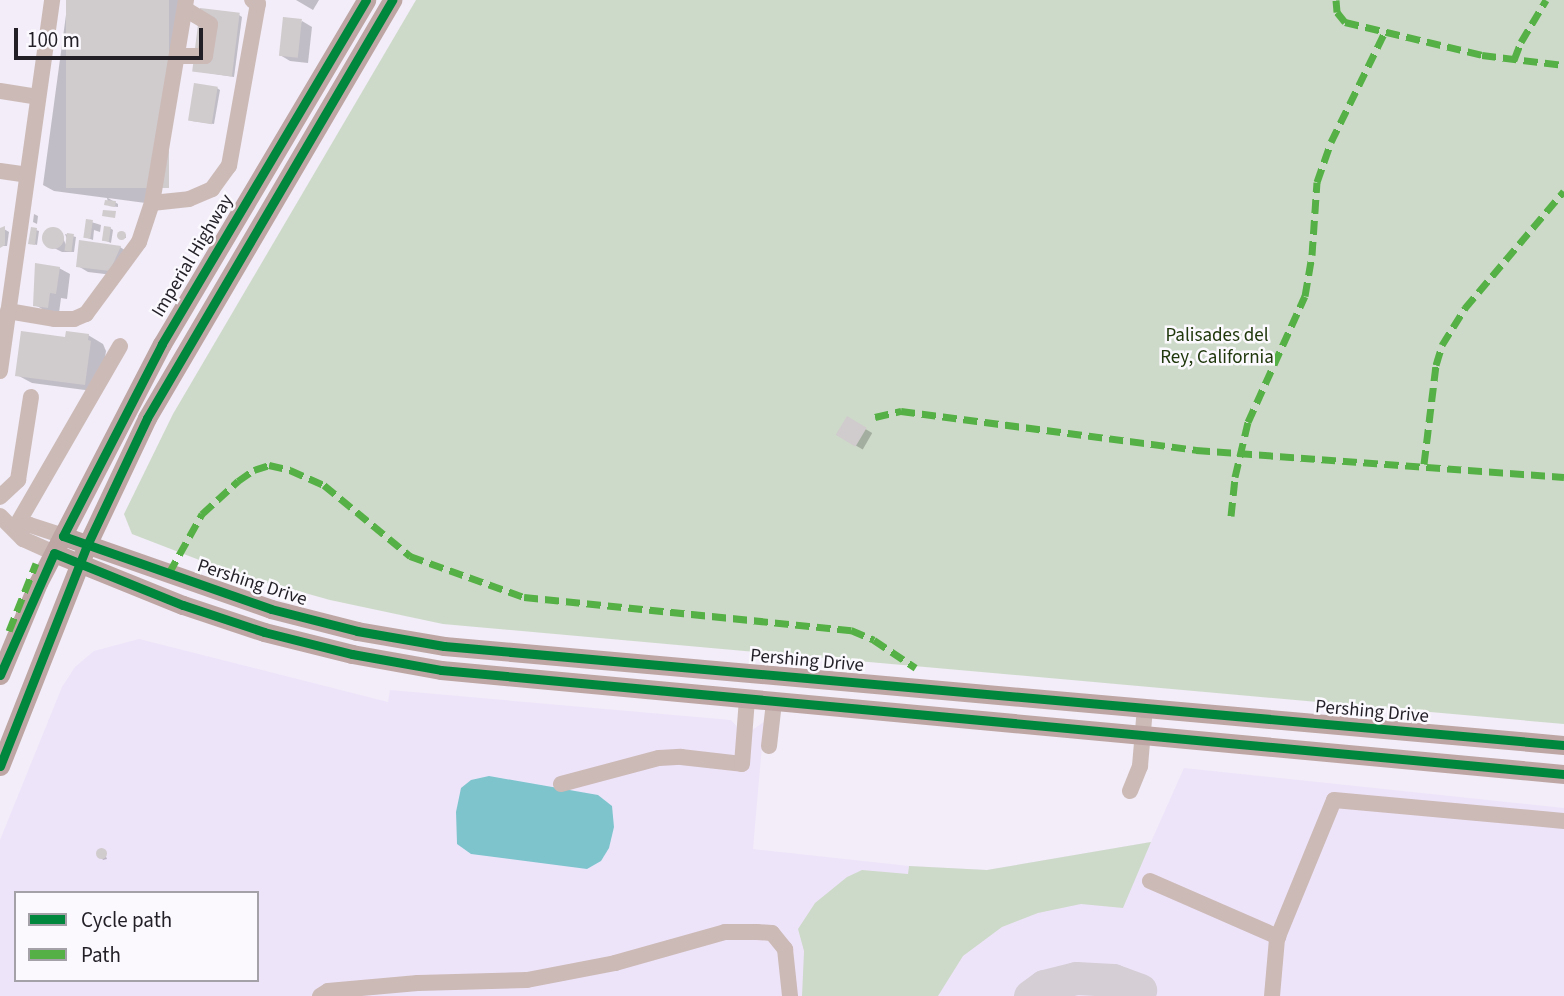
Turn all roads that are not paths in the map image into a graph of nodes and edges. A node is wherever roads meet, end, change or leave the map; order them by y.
1 (52, 0) edge
2 (251, 0) edge
3 (366, 0) edge
4 (392, 0) edge
5 (185, 5) edge
6 (177, 56) junction
7 (0, 91) edge
8 (38, 97) junction
9 (0, 171) edge
10 (27, 175) junction
11 (152, 203) junction
12 (6, 304) edge
13 (120, 346) dead end
14 (0, 371) edge
15 (31, 397) dead end
16 (0, 497) edge
17 (0, 516) edge
18 (15, 528) junction
19 (88, 543) junction
20 (59, 545) junction
21 (80, 564) junction
22 (0, 675) edge
23 (747, 699) junction
24 (774, 702) junction
25 (1145, 708) junction
26 (1143, 737) junction
27 (769, 746) dead end
28 (1564, 746) edge
29 (0, 766) edge
30 (1564, 774) edge
31 (561, 784) dead end
32 (1130, 791) dead end
33 (1564, 821) edge
34 (1150, 881) dead end
35 (1278, 937) junction
36 (320, 996) edge
37 (790, 996) edge
38 (1272, 996) edge

1 - 8 lane
2 - 11 lane
3 - 20 main road, Imperial Highway
4 - 19 main road
5 - 6 lane
5 - 6 lane
6 - 11 lane
7 - 8 lane
8 - 10 lane
9 - 10 lane
10 - 12 lane
11 - 12 lane
12 - 14 lane
13 - 18 lane
15 - 16 lane
17 - 18 lane
18 - 20 lane
19 - 20 main road, Pershing Drive
19 - 21 main road
19 - 25 main road, Pershing Drive
20 - 21 main road
20 - 22 main road, Imperial Highway
21 - 23 main road
21 - 29 main road
23 - 24 main road
23 - 31 lane
24 - 26 main road
24 - 27 lane
25 - 26 lane
25 - 28 main road, Pershing Drive
26 - 30 main road
26 - 32 lane
33 - 35 lane
34 - 35 lane
35 - 38 lane
36 - 37 lane

